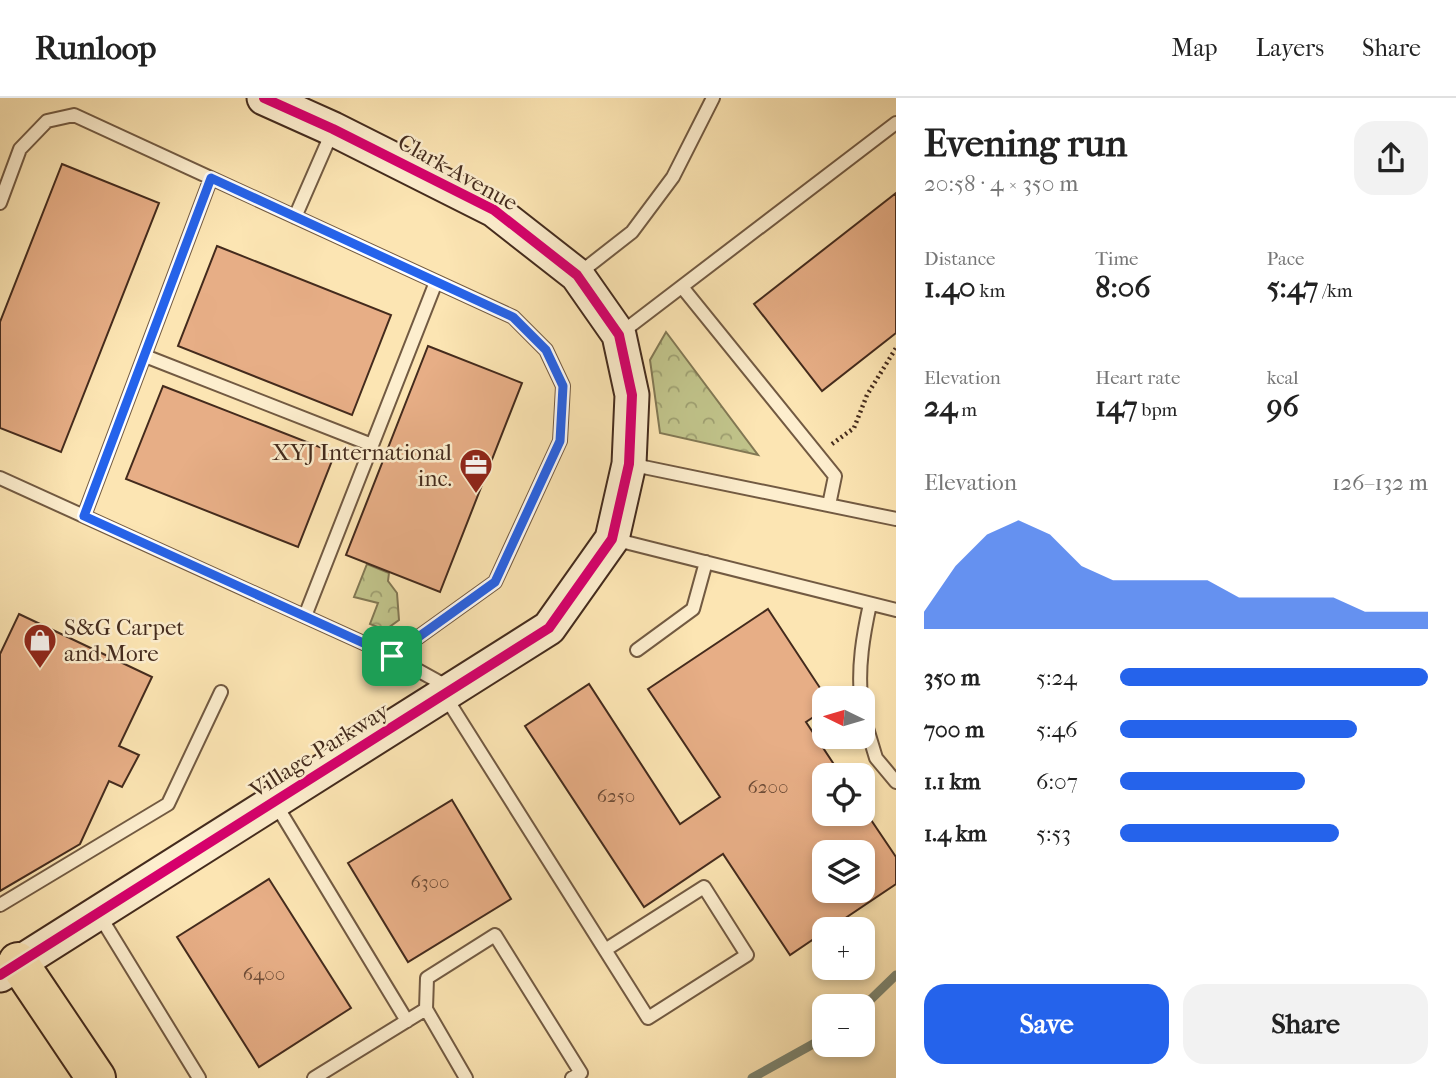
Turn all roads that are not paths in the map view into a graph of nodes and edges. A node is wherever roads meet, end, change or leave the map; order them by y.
1 (264, 98) edge
2 (713, 98) edge
3 (896, 123) edge
4 (333, 130) junction
5 (211, 178) junction
6 (0, 203) edge
7 (295, 217) junction
8 (577, 275) junction
9 (436, 282) junction
10 (682, 287) junction
11 (619, 335) junction
12 (145, 356) junction
13 (632, 394) joint
14 (372, 445) junction
15 (629, 464) junction
16 (0, 478) edge
17 (829, 505) junction
18 (84, 516) junction
19 (896, 519) edge
20 (612, 539) junction
21 (706, 562) junction
22 (870, 604) junction
23 (896, 610) edge
24 (305, 616) junction
25 (637, 650) dead end
26 (392, 656) junction
27 (860, 686) edge
28 (221, 692) dead end
29 (449, 693) junction
30 (873, 749) edge
31 (896, 782) edge
32 (274, 802) junction
33 (0, 905) edge
34 (98, 912) junction
35 (605, 950) junction
36 (9, 969) edge
37 (426, 1009) junction
38 (407, 1021) junction
39 (96, 1078) edge
40 (199, 1078) edge
41 (314, 1078) edge
42 (466, 1078) edge
43 (572, 1078) edge

1 - 4 street, Clark Avenue
2 - 8 lane
3 - 10 lane
4 - 7 lane
4 - 8 street, Clark Avenue
5 - 6 lane
5 - 7 lane
5 - 12 lane
7 - 9 lane
8 - 11 street, Clark Avenue
9 - 14 lane
9 - 26 lane
10 - 11 lane
10 - 17 lane
11 - 13 street, Clark Avenue
12 - 14 lane
12 - 18 lane
13 - 15 street, Village Parkway
14 - 24 lane
15 - 17 lane
15 - 20 street, Village Parkway
16 - 18 lane
17 - 19 lane
18 - 24 lane
20 - 21 lane
20 - 29 street, Village Parkway
21 - 22 lane
21 - 25 lane
22 - 23 lane
22 - 27 lane
24 - 26 lane
26 - 29 lane
28 - 33 lane
29 - 32 street, Village Parkway
29 - 35 lane
30 - 31 lane
32 - 34 street, Village Parkway
32 - 38 lane
34 - 36 street, Village Parkway
34 - 40 lane
35 - 35 lane
36 - 39 highway
37 - 38 lane
37 - 42 lane
37 - 43 lane
38 - 41 lane

